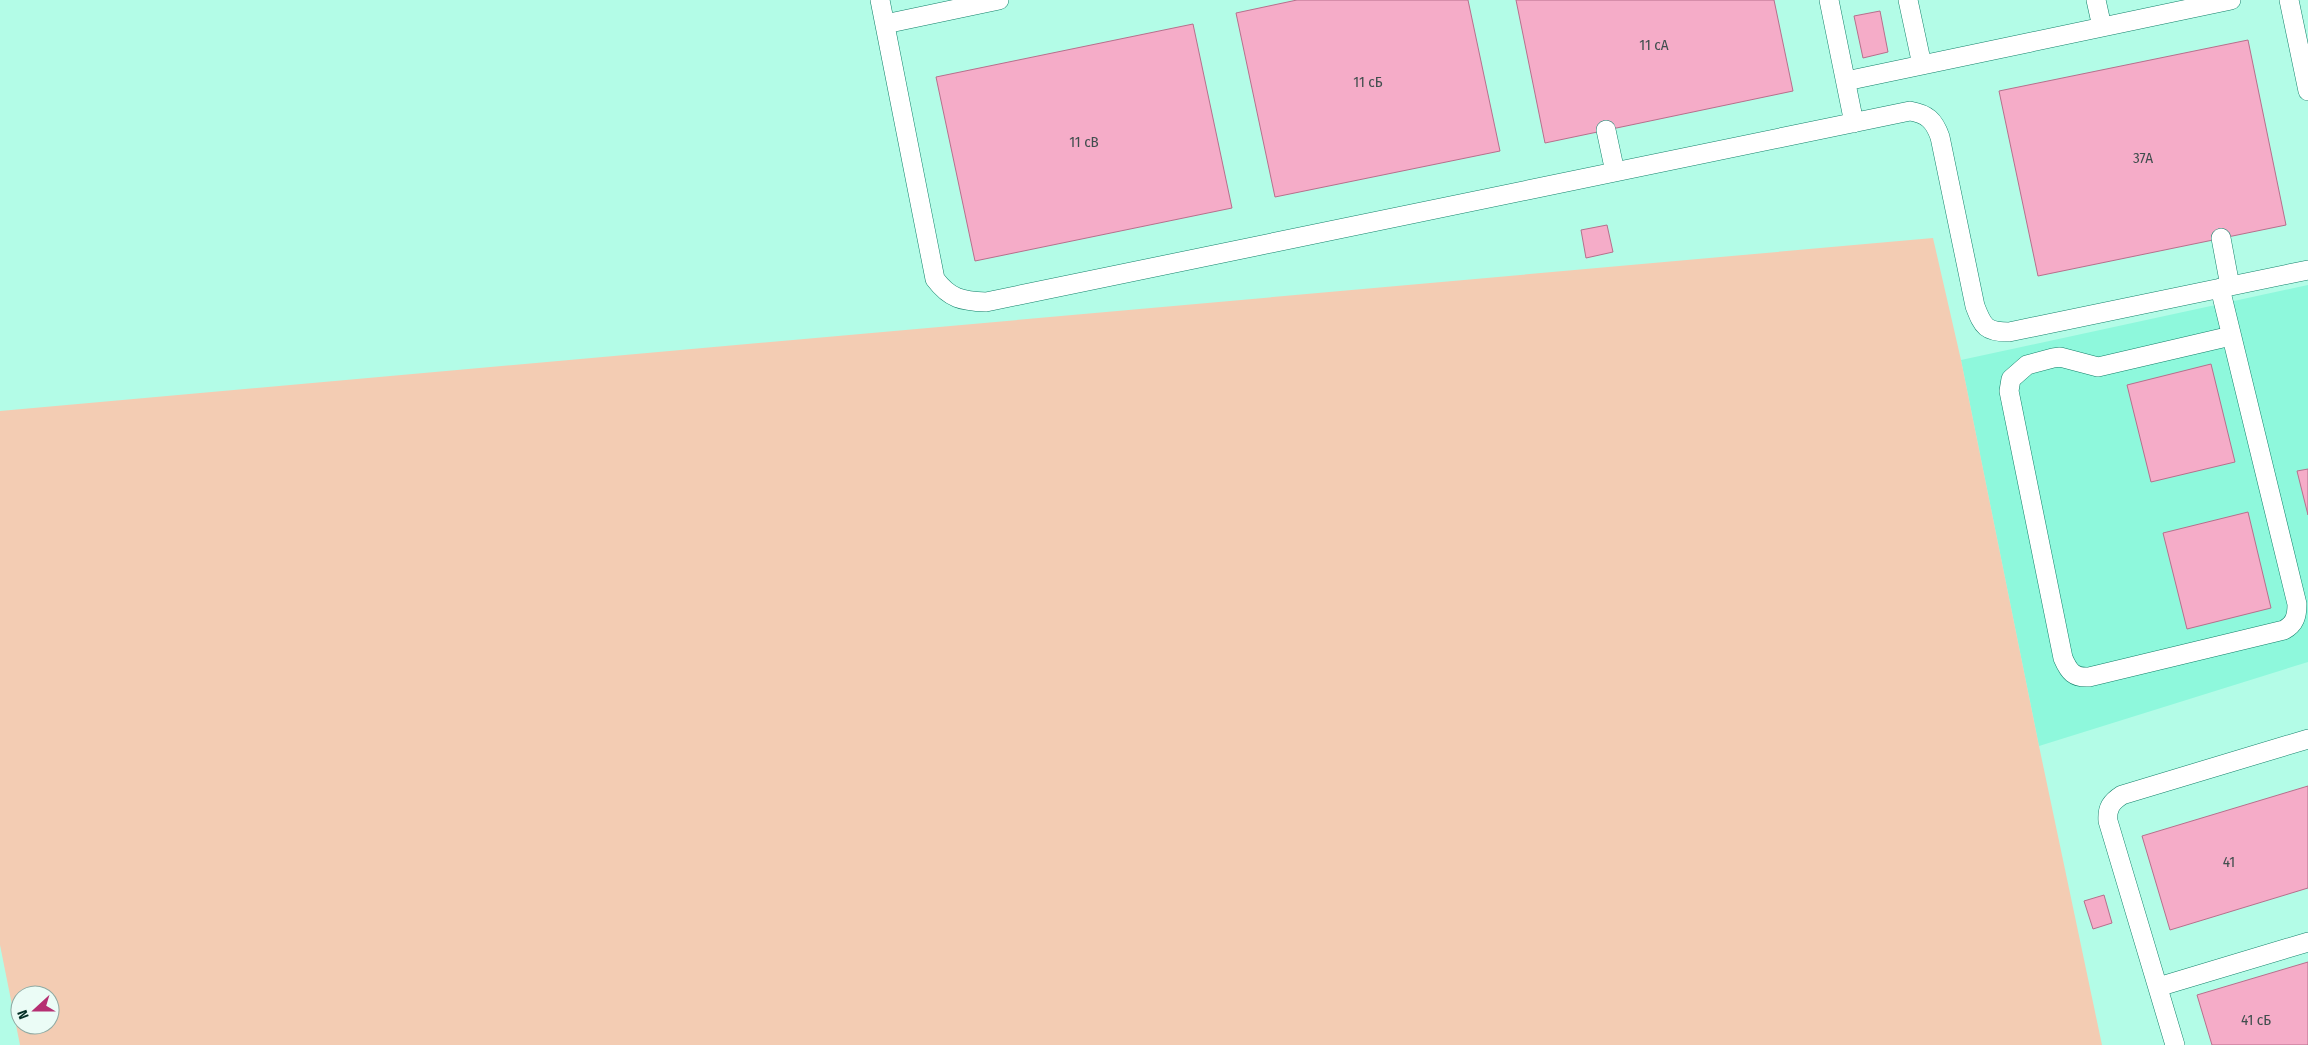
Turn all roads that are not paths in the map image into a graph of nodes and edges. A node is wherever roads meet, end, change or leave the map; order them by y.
1 (880, 0) edge
2 (999, 0) edge
3 (1829, 0) edge
4 (1908, 0) edge
5 (2096, 0) edge
6 (2231, 0) edge
7 (2289, 0) edge
8 (885, 24) junction
9 (2102, 27) junction
10 (1922, 66) junction
11 (1846, 82) junction
12 (2308, 90) edge
13 (1854, 123) junction
14 (1606, 130) dead end
15 (1615, 172) junction
16 (2221, 238) dead end
17 (2308, 270) edge
18 (2225, 287) junction
19 (2231, 336) junction
20 (2308, 739) edge
21 (2308, 942) edge
22 (2158, 987) junction
23 (2175, 1045) edge

1 - 8 lane
2 - 8 lane
3 - 11 lane
4 - 10 lane
5 - 9 lane
6 - 9 lane
7 - 12 lane
8 - 15 lane
9 - 10 lane
10 - 11 lane
11 - 13 lane
13 - 15 lane
13 - 18 lane
14 - 15 lane
16 - 18 lane
17 - 18 lane
18 - 19 lane
19 - 19 lane
20 - 22 lane
21 - 22 lane
22 - 23 lane

